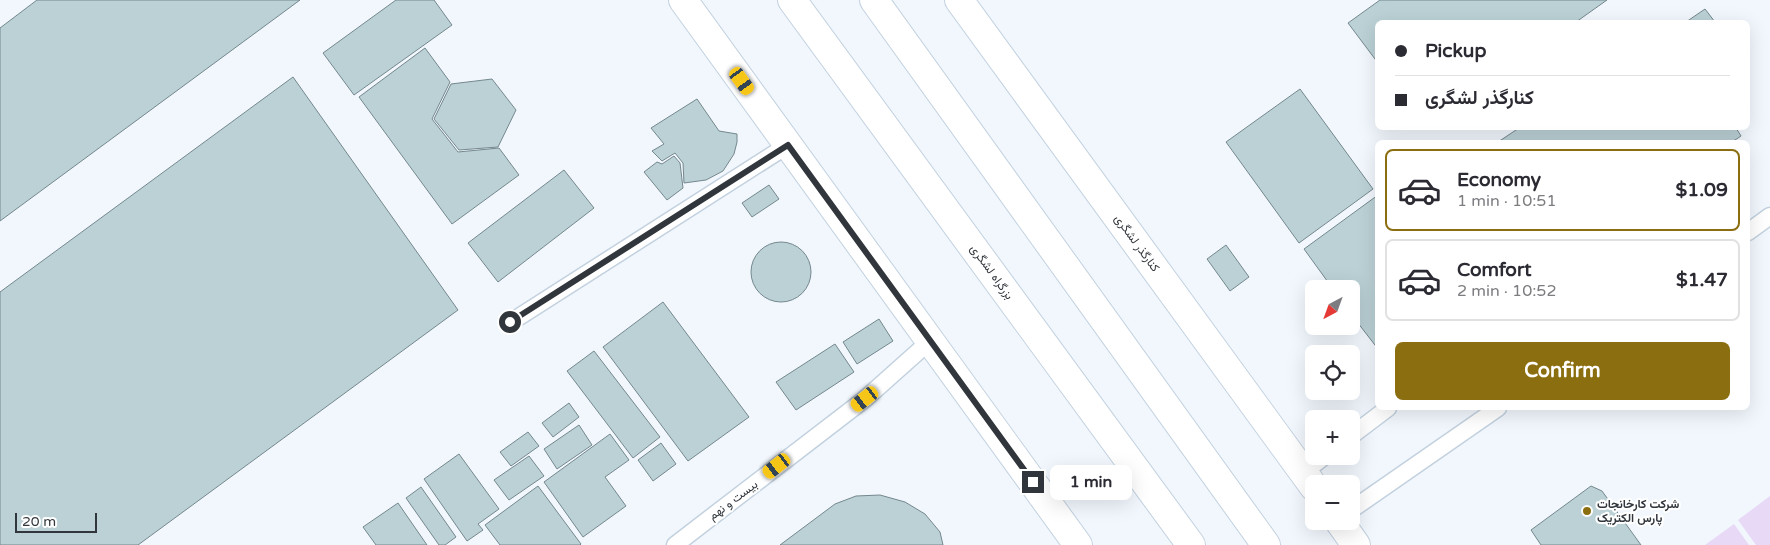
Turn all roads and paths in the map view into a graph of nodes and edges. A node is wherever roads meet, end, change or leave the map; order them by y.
1 (683, 0) edge
2 (792, 0) edge
3 (874, 0) edge
4 (959, 0) edge
5 (788, 145) junction
6 (1770, 216) edge
7 (1750, 231) edge
8 (510, 322) dead end
9 (930, 341) junction
10 (1385, 410) edge
11 (1495, 410) edge
12 (1360, 429) edge
13 (1305, 475) edge
14 (1360, 504) edge
15 (1345, 530) edge
16 (675, 545) edge
17 (1078, 545) edge
18 (1191, 545) edge
19 (1266, 545) edge
20 (1356, 545) edge

1 - 5 main road
2 - 18 main road, بزرگراه لشگری
3 - 19 main road
4 - 13 main road, کنارگذر لشگری
5 - 8 lane
5 - 9 main road
6 - 7 lane
9 - 16 lane, بیست و نهم
9 - 17 main road
10 - 12 lane
11 - 14 lane
15 - 20 main road

